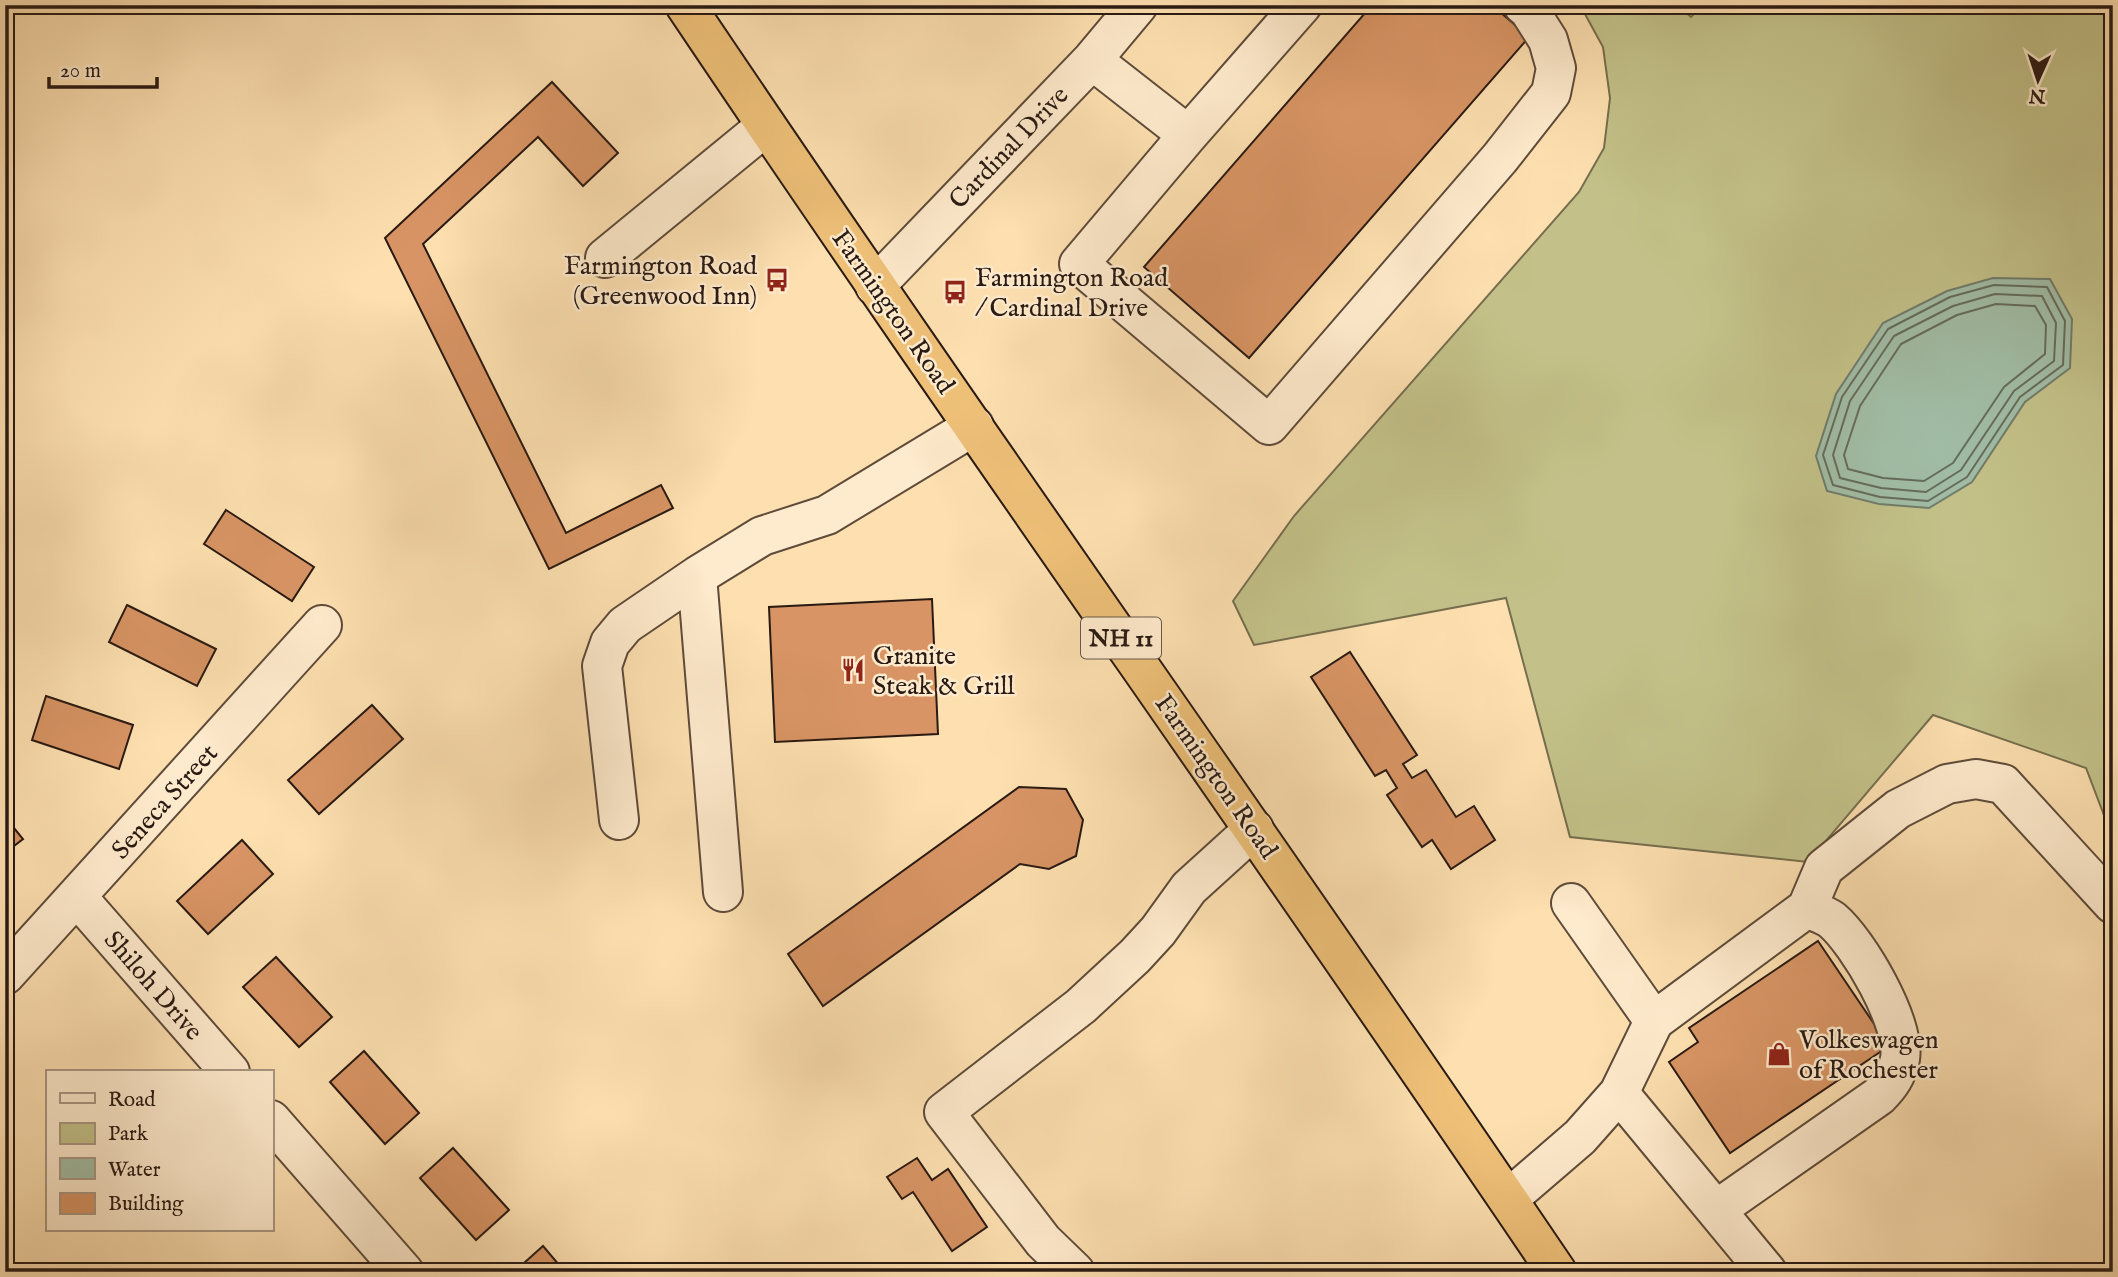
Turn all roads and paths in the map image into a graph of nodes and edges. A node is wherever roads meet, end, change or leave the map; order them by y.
1 (685, 5) edge
2 (1138, 5) edge
3 (1302, 5) edge
4 (1523, 5) edge
5 (1092, 60) junction
6 (766, 125) junction
7 (1188, 135) junction
8 (605, 258) dead end
9 (876, 286) junction
10 (974, 426) junction
11 (697, 576) junction
12 (322, 625) dead end
13 (619, 820) dead end
14 (1254, 829) junction
15 (723, 892) dead end
16 (78, 898) junction
17 (1571, 903) dead end
18 (2113, 904) edge
19 (1807, 908) junction
20 (5, 975) edge
21 (1654, 1021) junction
22 (228, 1070) edge
23 (1619, 1093) junction
24 (273, 1122) edge
25 (1508, 1199) junction
26 (1716, 1210) junction
27 (404, 1272) edge
28 (1075, 1272) edge
29 (1557, 1272) edge
30 (1767, 1272) edge

1 - 6 highway, Farmington Road / NH 11
2 - 5 street, Cardinal Drive
3 - 7 street
4 - 7 street
5 - 7 street
5 - 9 street, Cardinal Drive
6 - 8 street
6 - 9 highway, Farmington Road / NH 11
9 - 10 highway, Farmington Road / NH 11
10 - 11 street
10 - 14 highway, Farmington Road / NH 11
11 - 13 street
11 - 15 street
12 - 16 street, Seneca Street
14 - 25 highway, Farmington Road / NH 11
14 - 28 street
16 - 20 street, Seneca Street
16 - 22 street, Shiloh Drive
17 - 21 street
18 - 19 street
19 - 21 street
19 - 26 street
21 - 23 street
23 - 25 street
23 - 26 street
24 - 27 street
25 - 29 highway, Farmington Road / NH 11
26 - 30 street

